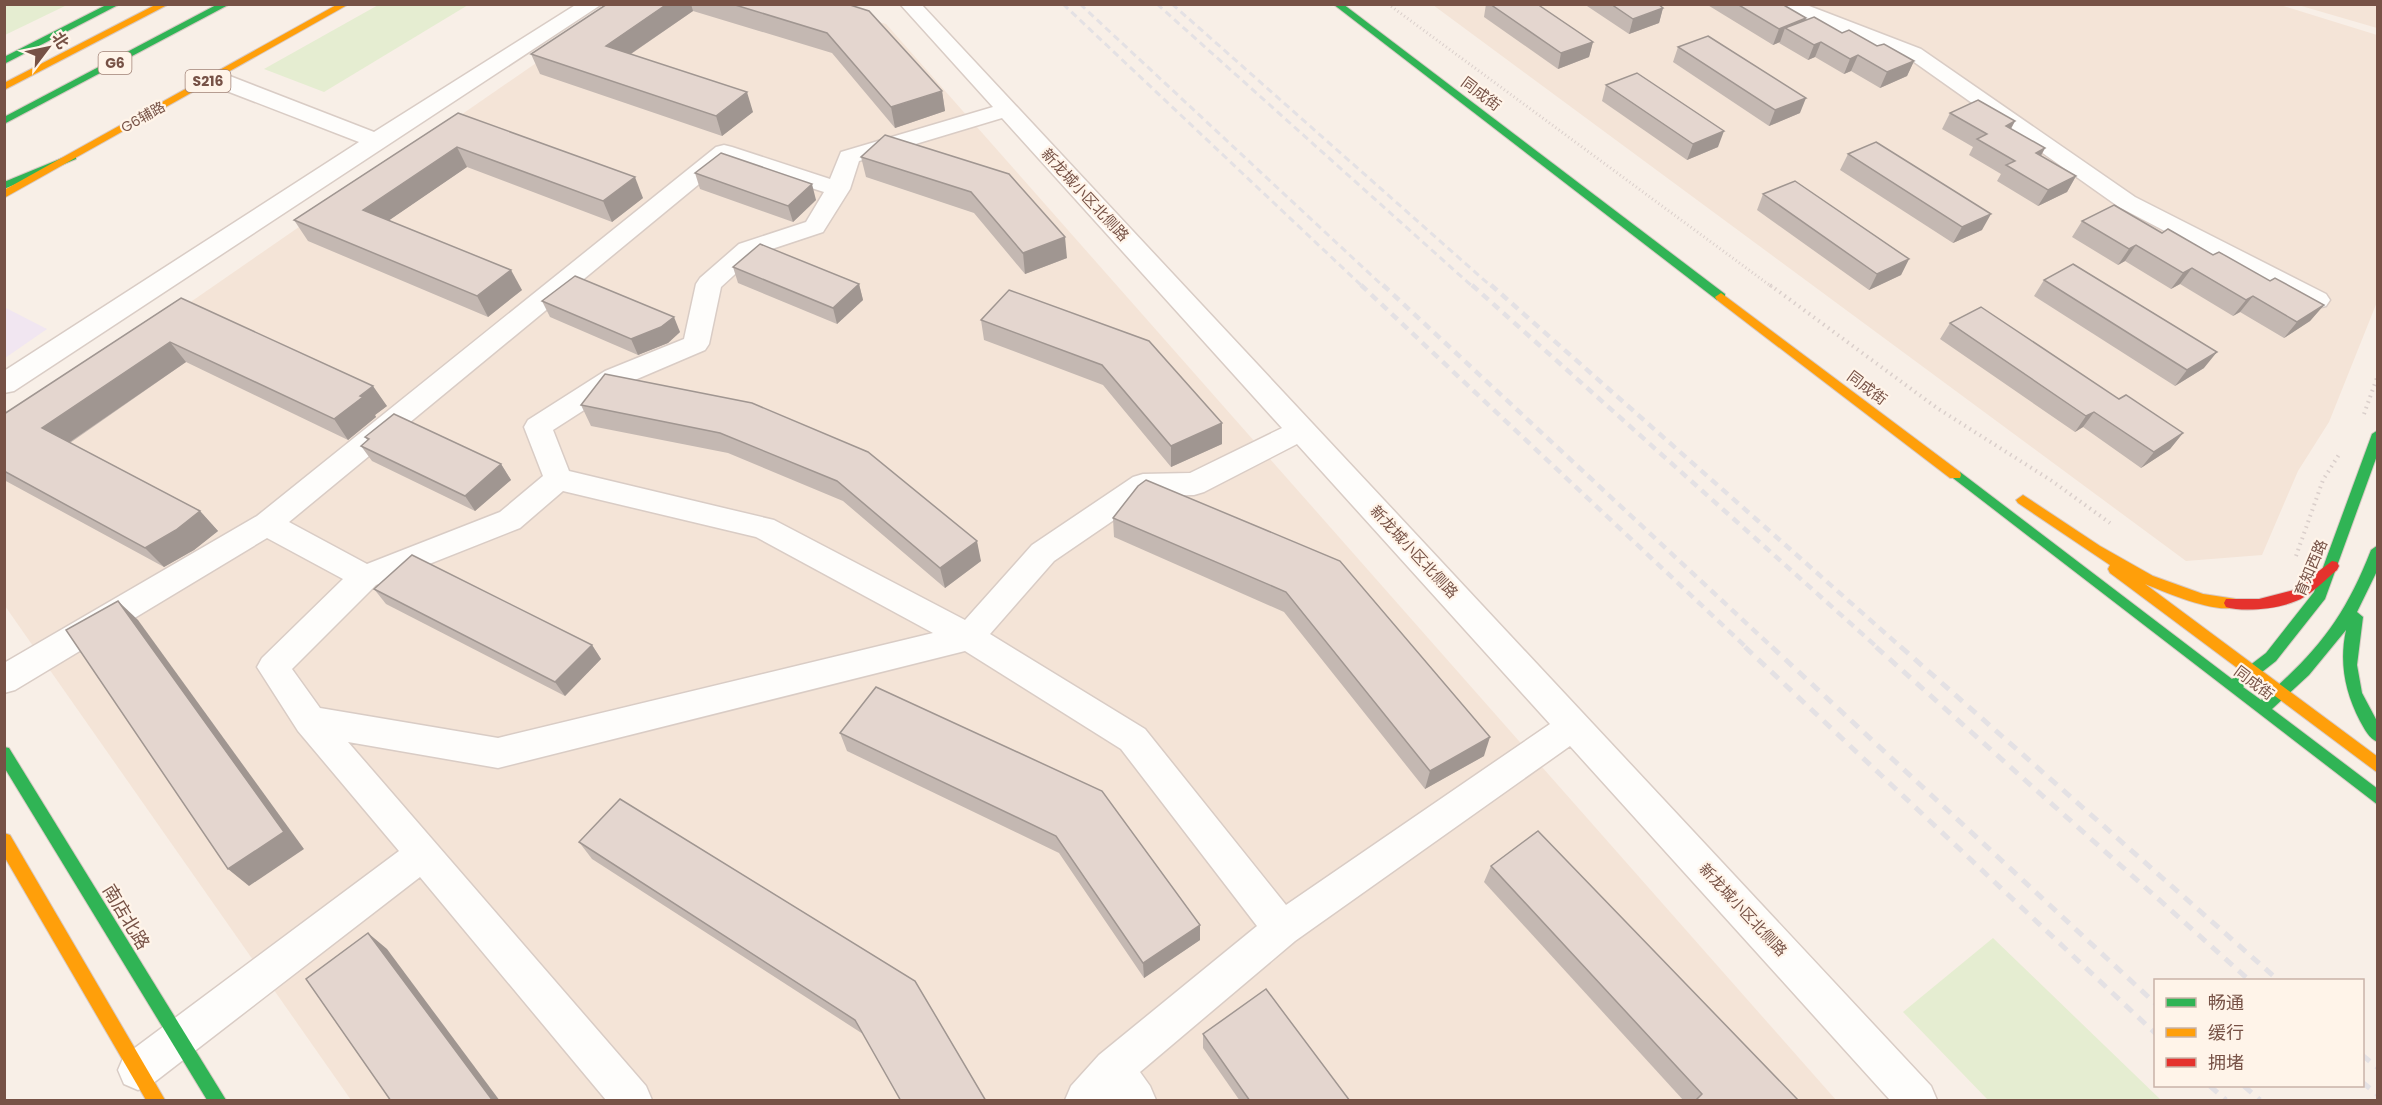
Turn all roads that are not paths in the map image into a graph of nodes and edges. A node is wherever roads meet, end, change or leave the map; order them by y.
1 (116, 4) edge
2 (165, 4) edge
3 (226, 4) edge
4 (345, 4) edge
5 (592, 4) edge
6 (910, 4) edge
7 (1337, 4) edge
8 (1784, 4) edge
9 (4, 61) edge
10 (213, 78) junction
11 (4, 87) edge
12 (1007, 110) junction
13 (4, 121) edge
14 (376, 141) junction
15 (72, 157) junction
16 (4, 186) edge
17 (838, 189) junction
18 (4, 195) edge
19 (2317, 300) edge
20 (4, 384) edge
21 (1302, 430) junction
22 (2378, 434) edge
23 (558, 478) junction
24 (267, 524) junction
25 (2378, 550) edge
26 (2332, 566) junction
27 (365, 577) junction
28 (2367, 581) junction
29 (969, 637) junction
30 (2252, 672) junction
31 (4, 680) edge
32 (2232, 687) junction
33 (2281, 693) junction
34 (2261, 710) junction
35 (310, 721) junction
36 (1573, 726) junction
37 (2378, 736) edge
38 (4, 753) edge
39 (2378, 766) edge
40 (2378, 798) edge
41 (4, 840) edge
42 (423, 854) junction
43 (1282, 929) junction
44 (179, 1038) junction
45 (1113, 1069) junction
46 (147, 1085) edge
47 (217, 1101) edge
48 (632, 1101) edge
49 (1085, 1101) edge
50 (1136, 1101) edge
51 (1917, 1101) edge

1 - 9 main road
2 - 11 main road, G6
3 - 13 main road, G6
4 - 10 main road, G6辅路 / S216
5 - 14 street
6 - 12 street, 新龙城小区北侧路
7 - 32 main road, 同成街
8 - 19 street
10 - 14 street
10 - 15 main road, G6辅路 / S216
12 - 17 street
12 - 21 street, 新龙城小区北侧路
14 - 20 street
15 - 16 main road
15 - 18 main road, G6辅路 / S216
17 - 23 street
17 - 24 street
21 - 29 street
21 - 36 street, 新龙城小区北侧路
22 - 26 main road, 育知西路
23 - 27 street
23 - 29 street
24 - 27 street
24 - 31 street
25 - 28 main road
26 - 30 main road, 育知西路
26 - 30 main road, 同成街
27 - 35 street
28 - 33 main road
28 - 37 main road
29 - 35 street
29 - 43 street
30 - 32 main road, 育知西路
30 - 33 main road, 同成街
32 - 34 main road, 同成街
33 - 34 main road
33 - 39 main road, 同成街
34 - 40 main road, 同成街
35 - 42 street
36 - 43 street
36 - 51 street, 新龙城小区北侧路
38 - 44 main road, 南店北路
41 - 46 main road
42 - 44 street
42 - 48 street
43 - 45 street
44 - 46 street
44 - 47 main road, 南店北路
45 - 49 street
45 - 50 street

